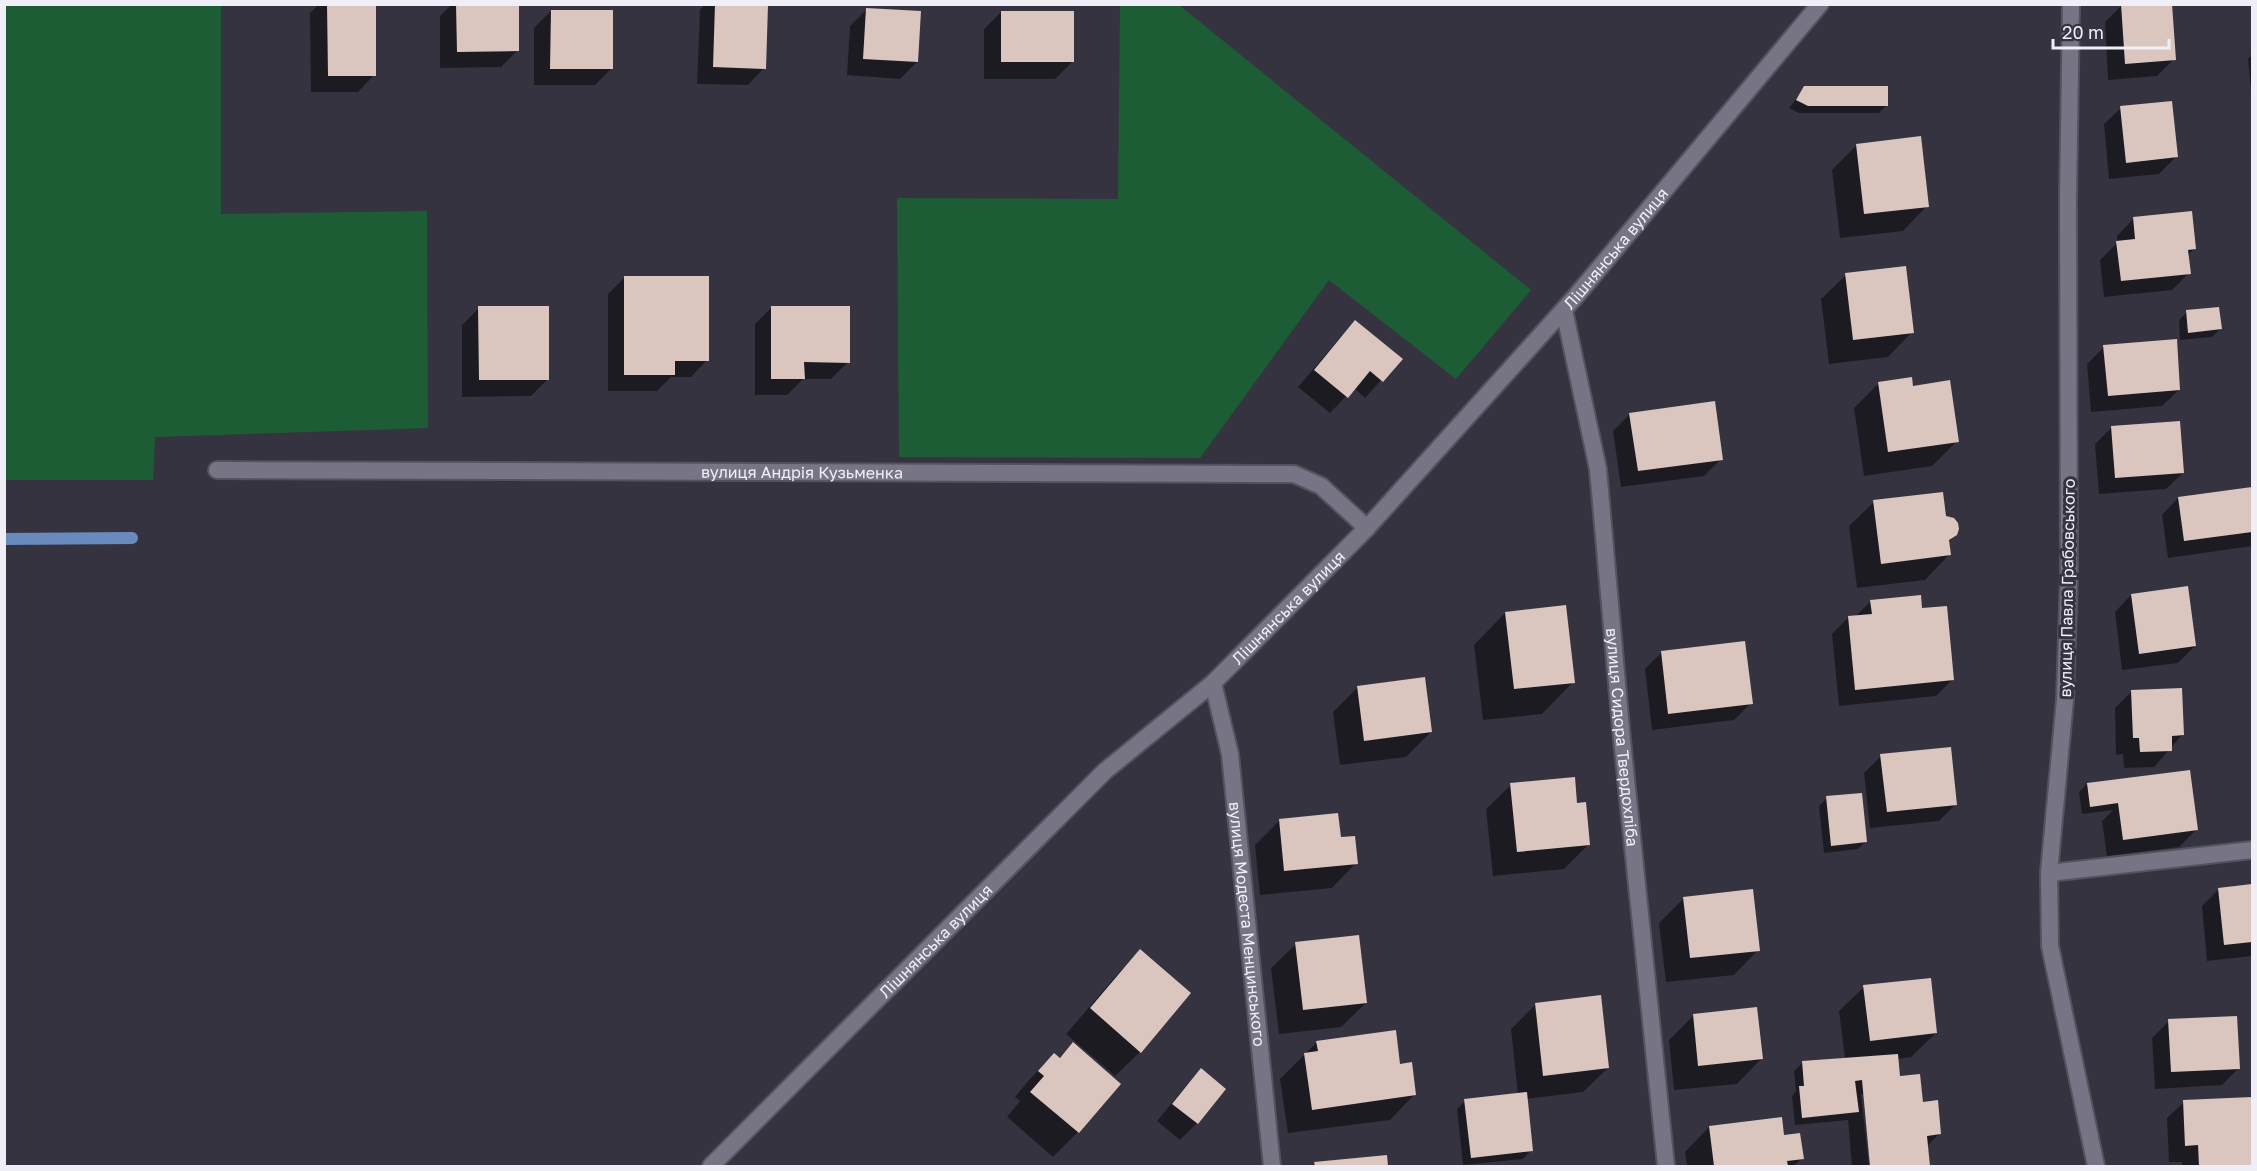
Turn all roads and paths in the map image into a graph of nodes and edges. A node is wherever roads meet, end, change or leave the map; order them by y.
1 (1820, 4) edge
2 (2072, 4) edge
3 (1564, 310) junction
4 (217, 470) dead end
5 (1367, 528) junction
6 (1213, 683) junction
7 (2253, 850) edge
8 (2049, 873) junction
9 (711, 1167) edge
10 (1272, 1167) edge
11 (1666, 1167) edge
12 (2096, 1167) edge

1 - 3 street, Лішнянська вулиця
2 - 8 street, вулиця Павла Грабовського
3 - 5 street, Лішнянська вулиця
3 - 11 street, вулиця Сидора Твердохліба
4 - 5 street, вулиця Андрія Кузьменка
5 - 6 street, Лішнянська вулиця
6 - 9 street, Лішнянська вулиця
6 - 10 street, вулиця Модеста Менцинського
7 - 8 street
8 - 12 street, вулиця Павла Грабовського

